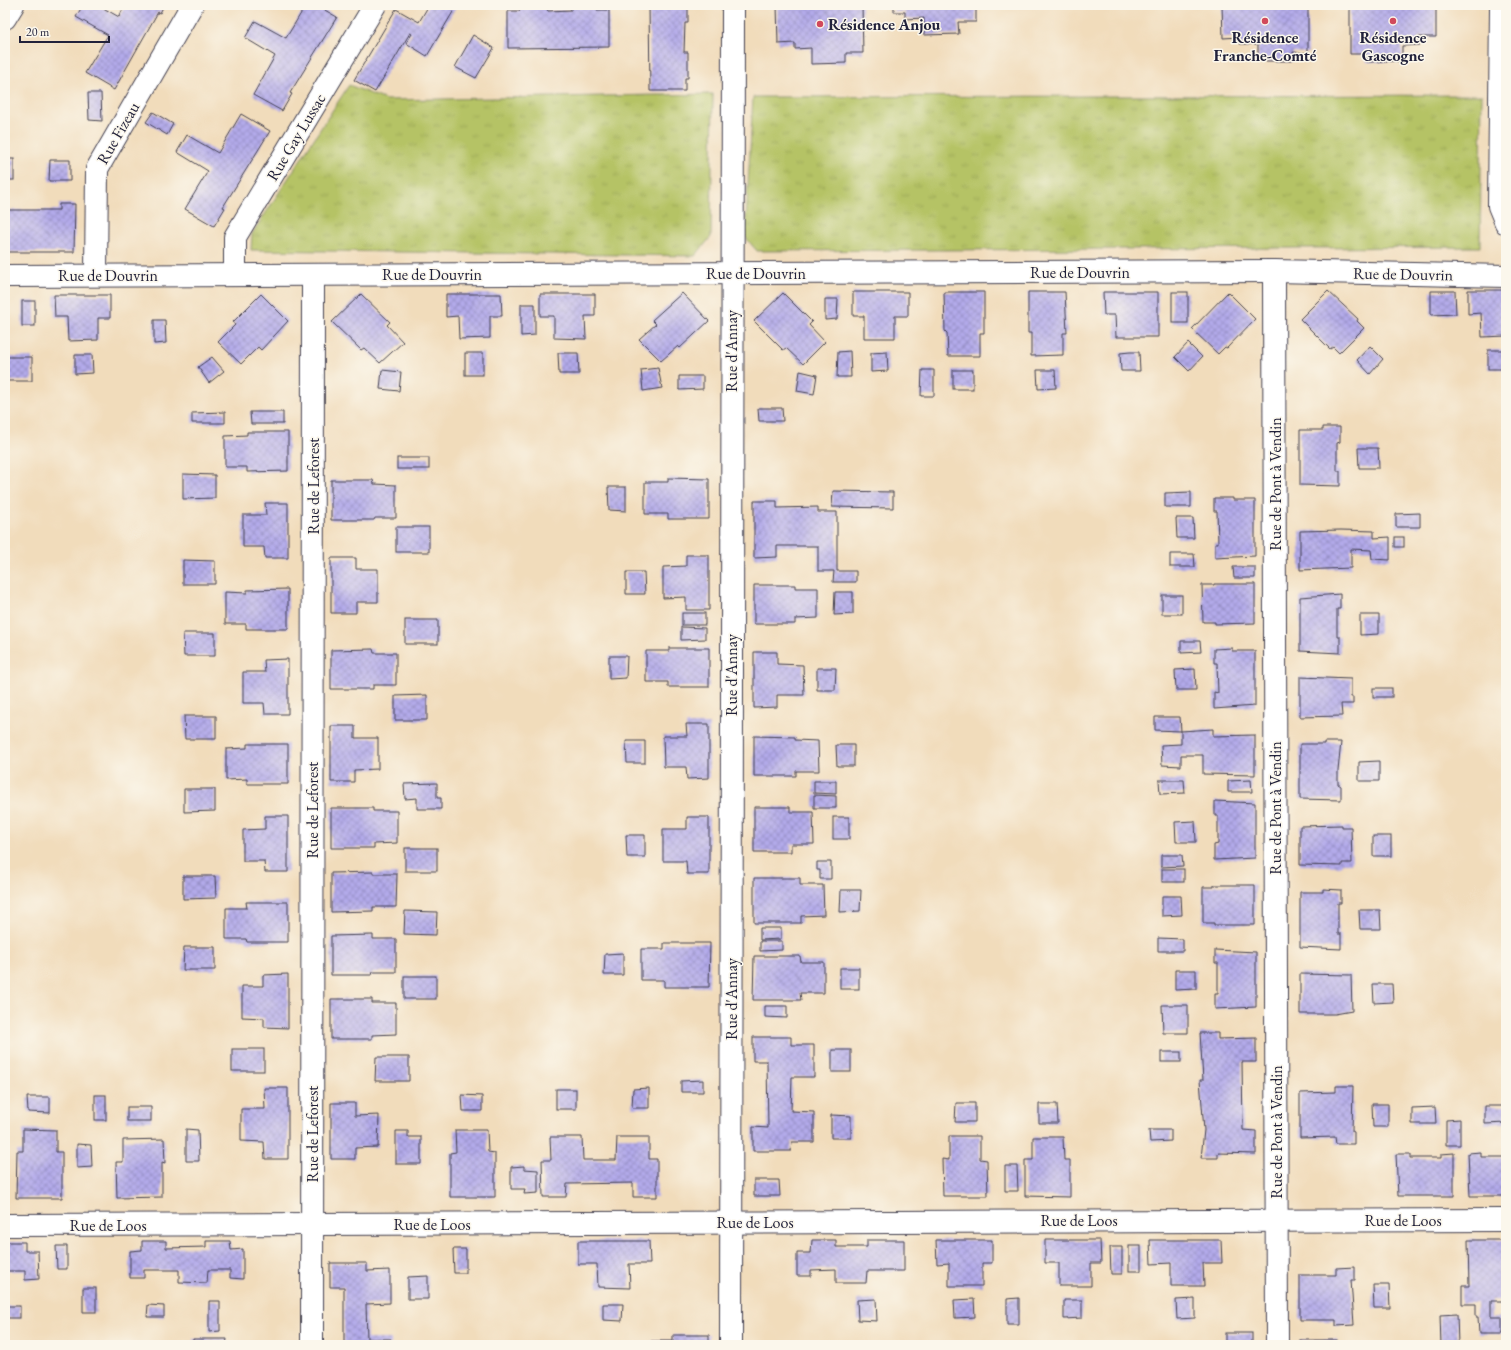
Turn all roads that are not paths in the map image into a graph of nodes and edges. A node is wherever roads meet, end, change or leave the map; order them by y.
1 (12, 5) edge
2 (192, 5) edge
3 (375, 5) edge
4 (732, 5) edge
5 (1501, 5) edge
6 (5, 18) edge
7 (1506, 223) edge
8 (1274, 271) junction
9 (731, 273) junction
10 (96, 274) junction
11 (235, 274) junction
12 (313, 275) junction
13 (5, 276) edge
14 (1506, 276) edge
15 (1276, 1220) junction
16 (1506, 1220) edge
17 (731, 1222) junction
18 (5, 1225) edge
19 (312, 1225) junction
20 (312, 1345) edge
21 (731, 1345) edge
22 (1277, 1345) edge

1 - 6 street
2 - 10 street, Rue Fizeau
3 - 11 street, Rue Gay Lussac
4 - 9 street, Rue d'Annay
5 - 7 street
8 - 9 street, Rue de Douvrin
8 - 14 street, Rue de Douvrin
8 - 15 street, Rue de Pont à Vendin
9 - 12 street, Rue de Douvrin
9 - 17 street, Rue d'Annay
10 - 11 street, Rue de Douvrin
10 - 13 street, Rue de Douvrin
11 - 12 street, Rue de Douvrin
12 - 19 street, Rue de Leforest
15 - 16 street, Rue de Loos
15 - 17 street, Rue de Loos
15 - 22 street, Rue de Pont à Vendin
17 - 19 street, Rue de Loos
17 - 21 street, Rue d'Annay
18 - 19 street, Rue de Loos
19 - 20 street, Rue de Leforest

